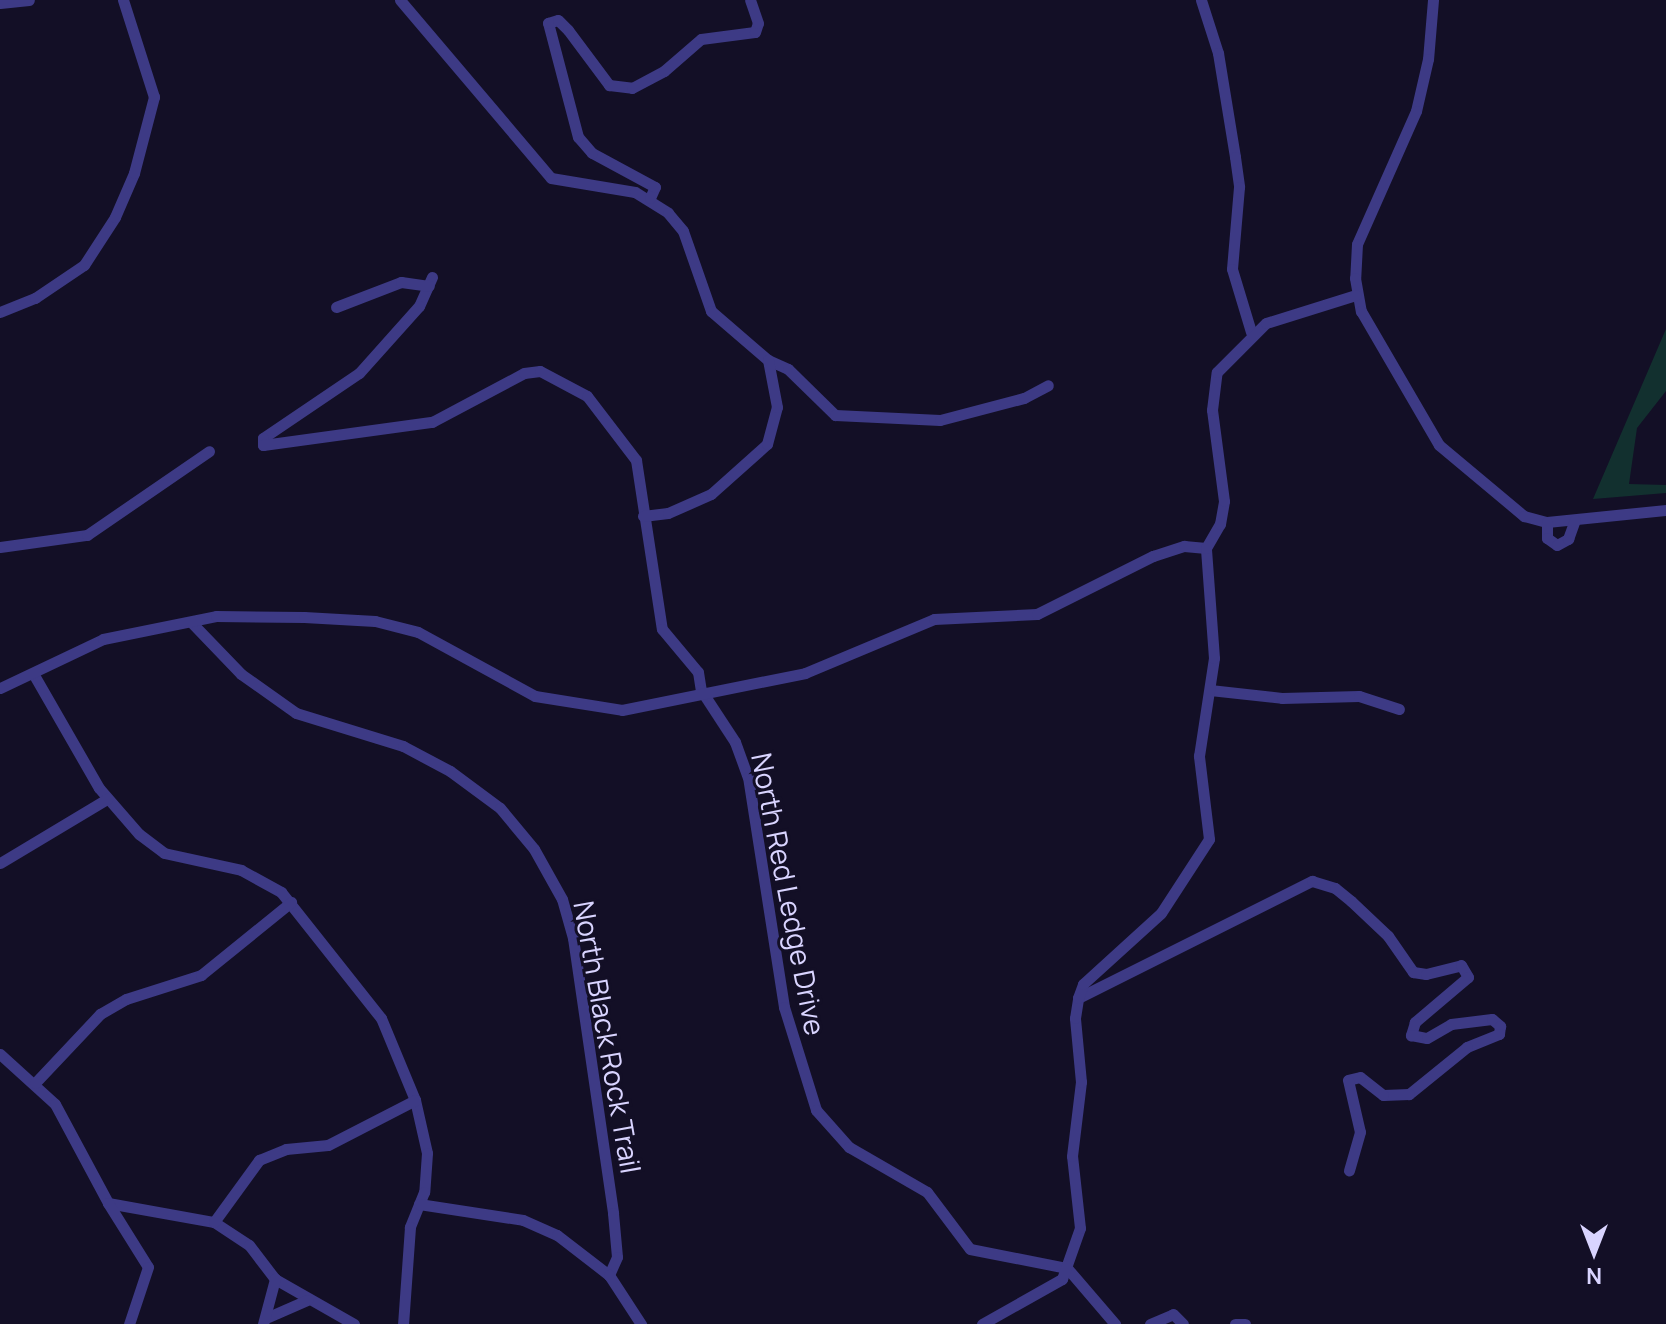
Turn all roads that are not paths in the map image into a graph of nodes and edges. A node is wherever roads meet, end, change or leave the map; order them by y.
1 (29, 0) edge
2 (123, 0) edge
3 (400, 0) edge
4 (750, 0) edge
5 (1201, 0) edge
6 (1433, 0) edge
7 (0, 3) edge
8 (650, 198) junction
9 (1356, 295) junction
10 (336, 307) dead end
11 (0, 311) edge
12 (1251, 332) junction
13 (768, 360) junction
14 (1048, 385) dead end
15 (209, 451) dead end
16 (1666, 510) edge
17 (643, 516) junction
18 (1575, 520) junction
19 (1547, 522) junction
20 (0, 547) edge
21 (1206, 548) junction
22 (191, 622) junction
23 (34, 675) junction
24 (0, 688) edge
25 (701, 690) junction
26 (1210, 690) junction
27 (1399, 709) dead end
28 (107, 799) junction
29 (0, 863) edge
30 (291, 902) junction
31 (1078, 998) junction
32 (0, 1054) edge
33 (35, 1083) junction
34 (415, 1100) junction
35 (1349, 1170) dead end
36 (108, 1203) junction
37 (419, 1204) junction
38 (214, 1222) junction
39 (1067, 1268) junction
40 (609, 1275) junction
41 (275, 1279) junction
42 (307, 1300) junction
43 (265, 1321) edge
44 (129, 1324) edge
45 (354, 1324) edge
46 (403, 1324) edge
47 (641, 1324) edge
48 (982, 1324) edge
49 (1115, 1324) edge
50 (1150, 1324) edge
51 (1183, 1324) edge
52 (1235, 1324) edge
53 (1245, 1324) edge

1 - 7 street
2 - 11 street
3 - 8 street
4 - 8 street
5 - 12 street
6 - 9 street
8 - 13 street
9 - 12 street
9 - 19 street
10 - 17 street, North Red Ledge Drive
12 - 21 street
13 - 14 street
13 - 17 street
15 - 20 street
16 - 18 street
17 - 25 street, North Red Ledge Drive
18 - 19 street
18 - 19 street
21 - 25 street
21 - 26 street
22 - 23 street
22 - 25 street
22 - 40 street, North Black Rock Trail
23 - 24 street
23 - 28 street
25 - 39 street, North Red Ledge Drive
26 - 27 street
26 - 31 street
28 - 29 street
28 - 30 street
30 - 33 street
30 - 34 street
31 - 35 street
31 - 39 street
32 - 33 street
33 - 36 street
34 - 37 street
34 - 38 street
36 - 38 street
36 - 44 street
37 - 40 street
37 - 46 street
38 - 41 street
39 - 48 street
39 - 49 street
40 - 47 street
41 - 42 street
41 - 43 street
42 - 43 street
42 - 45 street
50 - 51 street
52 - 53 street

